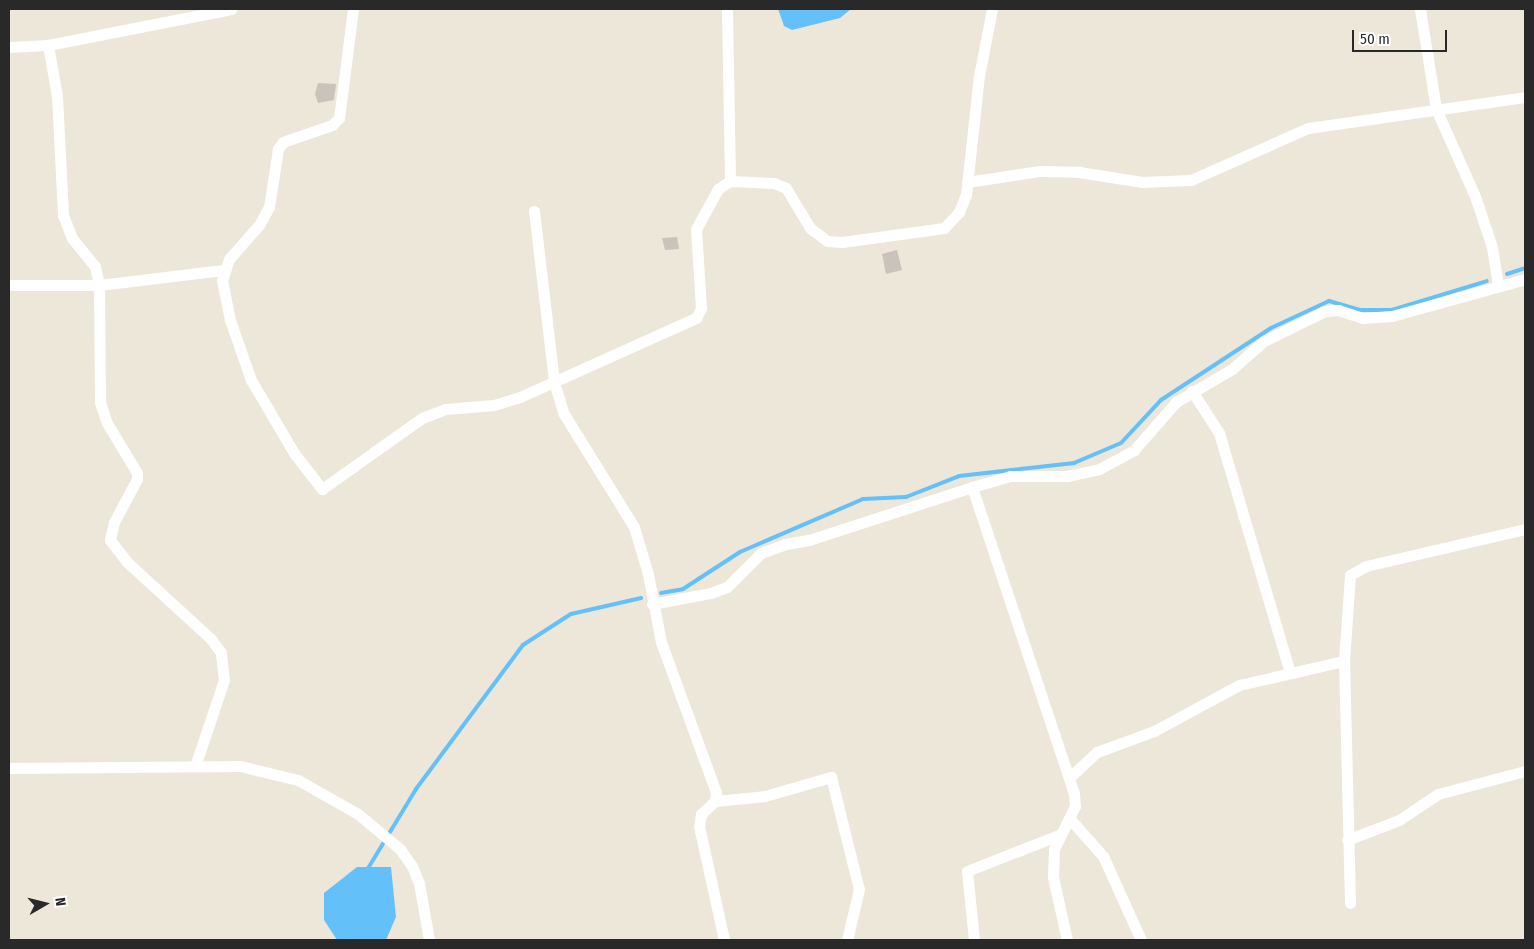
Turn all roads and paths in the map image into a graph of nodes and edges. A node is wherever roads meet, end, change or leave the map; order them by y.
1 (232, 9) edge
2 (353, 9) edge
3 (727, 9) edge
4 (992, 9) edge
5 (1420, 9) edge
6 (48, 45) junction
7 (9, 47) edge
8 (1525, 97) edge
9 (1436, 108) junction
10 (730, 181) junction
11 (967, 182) junction
12 (534, 211) dead end
13 (223, 270) junction
14 (1525, 279) edge
15 (99, 285) junction
16 (1498, 285) junction
17 (9, 286) edge
18 (554, 382) junction
19 (1192, 391) junction
20 (972, 487) junction
21 (1525, 530) edge
22 (652, 604) junction
23 (1344, 661) junction
24 (1290, 673) junction
25 (195, 766) junction
26 (9, 768) edge
27 (1525, 771) edge
28 (1069, 778) junction
29 (714, 801) junction
30 (1070, 819) junction
31 (1059, 835) junction
32 (1347, 840) junction
33 (1350, 903) dead end
34 (429, 940) edge
35 (724, 940) edge
36 (847, 940) edge
37 (974, 940) edge
38 (1067, 940) edge
39 (1142, 940) edge

1 - 6 street
2 - 13 street
3 - 10 street
4 - 11 street
5 - 9 street
6 - 7 street
6 - 15 street
8 - 9 street
9 - 11 street
9 - 16 street
10 - 11 street
10 - 18 street
12 - 18 street
13 - 15 street
13 - 18 street
14 - 16 street
15 - 17 street
15 - 25 street
16 - 19 street
18 - 22 street
19 - 20 street
19 - 24 street
20 - 22 street
20 - 28 street
21 - 23 street
22 - 29 street
23 - 24 street
23 - 32 street
24 - 28 street
25 - 26 street
25 - 34 street
27 - 32 street
28 - 30 street
29 - 35 street
29 - 36 street
30 - 31 street
30 - 39 street
31 - 37 street
31 - 38 street
32 - 33 street

